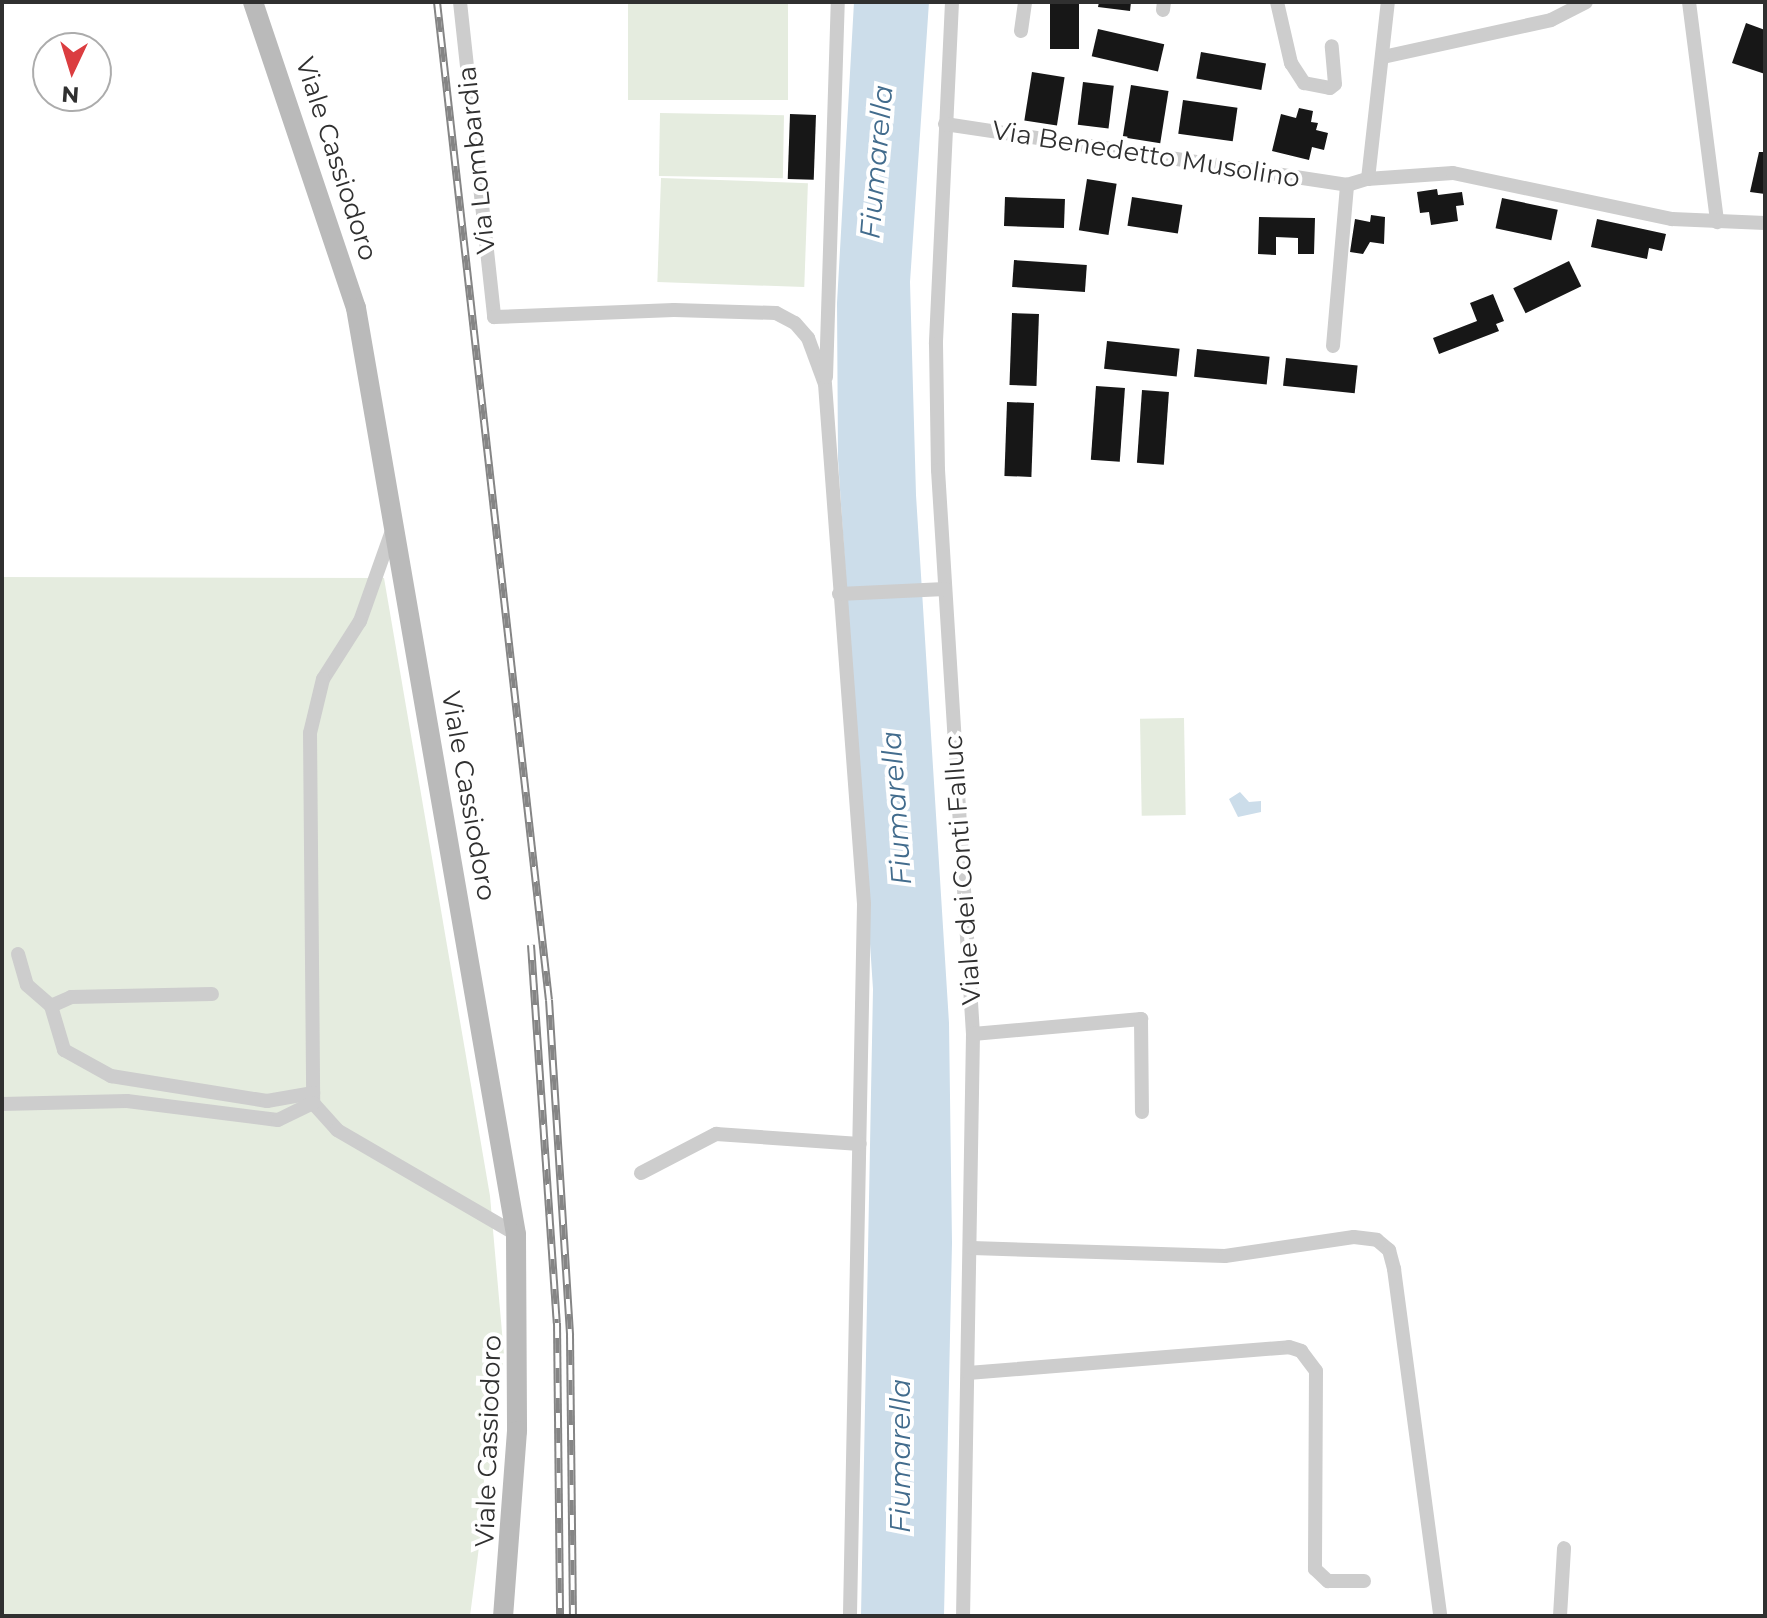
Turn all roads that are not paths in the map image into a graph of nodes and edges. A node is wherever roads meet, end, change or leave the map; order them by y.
1 (253, 2) edge
2 (460, 2) edge
3 (838, 2) edge
4 (952, 2) edge
5 (1025, 2) edge
6 (1277, 2) edge
7 (1388, 2) edge
8 (1586, 2) edge
9 (1689, 2) edge
10 (1021, 31) dead end
11 (1332, 46) dead end
12 (1383, 57) junction
13 (945, 124) junction
14 (1368, 179) junction
15 (1347, 185) junction
16 (1717, 222) junction
17 (1765, 223) edge
18 (1333, 346) dead end
19 (825, 384) junction
20 (395, 521) junction
21 (945, 589) junction
22 (842, 594) junction
23 (18, 954) dead end
24 (212, 994) dead end
25 (51, 1006) junction
26 (973, 1034) junction
27 (313, 1098) junction
28 (2, 1104) edge
29 (1142, 1112) dead end
30 (860, 1144) junction
31 (641, 1173) dead end
32 (516, 1234) junction
33 (972, 1248) junction
34 (968, 1373) junction
35 (1564, 1548) dead end
36 (1364, 1581) dead end
37 (503, 1616) edge
38 (850, 1616) edge
39 (963, 1616) edge
40 (1440, 1616) edge
41 (1560, 1616) edge

1 - 20 main road, Viale Cassiodoro
2 - 19 street, Via Lombardia
3 - 19 street
4 - 13 street, Viale dei Conti Falluc
5 - 10 street
6 - 11 street
7 - 12 street
8 - 12 street
9 - 16 street
12 - 14 street
13 - 15 street, Via Benedetto Musolino
13 - 21 street, Viale dei Conti Falluc
14 - 15 street, Via Benedetto Musolino
14 - 16 street, Via Benedetto Musolino
15 - 18 street
16 - 17 street, Via Benedetto Musolino
19 - 22 street
20 - 27 street
20 - 32 main road, Viale Cassiodoro
21 - 22 street
21 - 26 street, Viale dei Conti Falluc
22 - 30 street
23 - 25 street
24 - 25 street
25 - 27 street
26 - 29 street
26 - 33 street, Viale dei Conti Falluc
27 - 28 street
27 - 32 street
30 - 31 street
30 - 38 street
32 - 37 main road, Viale Cassiodoro
33 - 34 street, Viale dei Conti Falluc
33 - 40 street
34 - 36 street
34 - 39 street, Viale dei Conti Falluc
35 - 41 street

